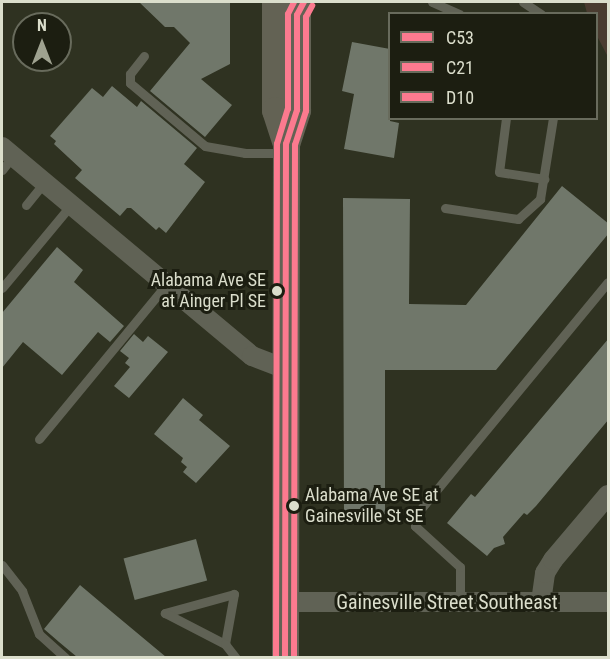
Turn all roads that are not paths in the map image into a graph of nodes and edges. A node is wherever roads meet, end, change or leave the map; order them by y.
1 (432, 2) edge
2 (523, 2) edge
3 (293, 5) edge
4 (454, 12) edge
5 (539, 12) edge
6 (144, 56) dead end
7 (506, 120) edge
8 (553, 120) edge
9 (286, 149) junction
10 (5, 158) edge
11 (544, 179) junction
12 (44, 183) junction
13 (26, 205) dead end
14 (71, 206) junction
15 (445, 208) dead end
16 (609, 282) edge
17 (166, 285) junction
18 (2, 288) edge
19 (288, 370) junction
20 (39, 439) dead end
21 (609, 495) edge
22 (2, 565) edge
23 (286, 602) junction
24 (460, 602) junction
25 (541, 602) junction
26 (609, 602) edge
27 (225, 644) junction
28 (66, 657) edge
29 (236, 657) edge
30 (285, 657) edge

1 - 4 lane
2 - 5 lane
3 - 9 main road
6 - 9 lane
7 - 11 lane
8 - 11 lane
9 - 19 main road
10 - 12 street
11 - 15 lane
12 - 13 lane
12 - 14 street
14 - 17 street
14 - 18 lane
16 - 24 lane
17 - 19 street
17 - 20 lane
19 - 23 main road
21 - 25 street
22 - 28 lane
23 - 24 street, Gainesville Street Southeast
23 - 30 main road
24 - 25 street, Gainesville Street Southeast
25 - 26 street, Gainesville Street Southeast
27 - 27 lane
27 - 29 lane

